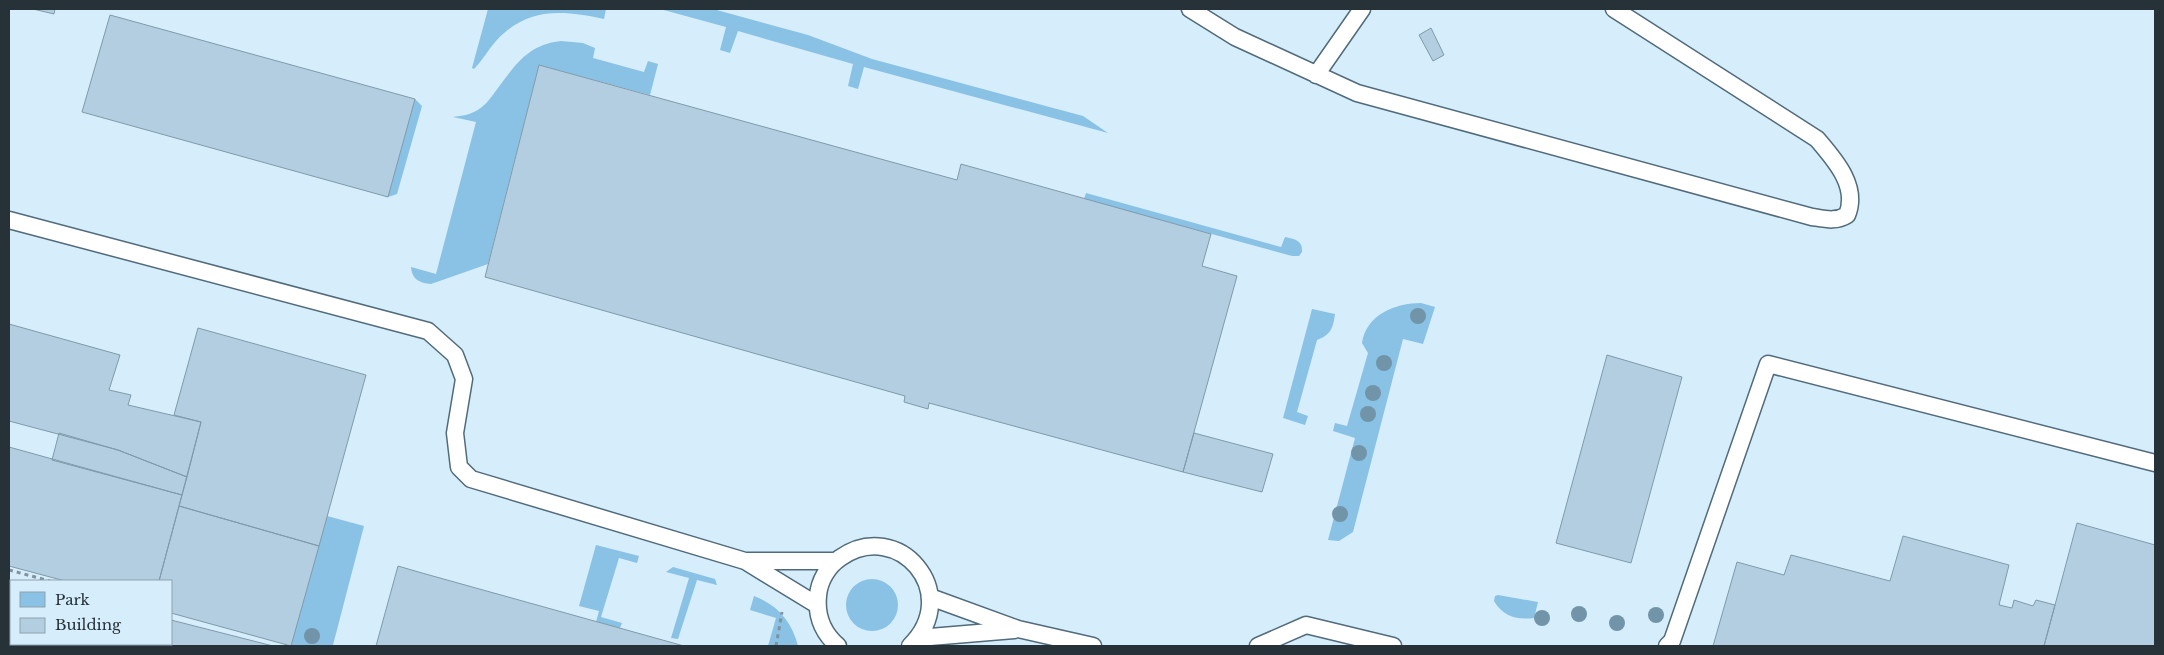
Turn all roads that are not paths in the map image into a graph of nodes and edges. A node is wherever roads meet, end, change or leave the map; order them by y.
1 (1190, 9) edge
2 (1362, 9) edge
3 (1614, 9) edge
4 (1316, 75) junction
5 (9, 220) edge
6 (2155, 463) edge
7 (745, 561) junction
8 (835, 561) junction
9 (930, 597) junction
10 (817, 605) junction
11 (1018, 629) junction
12 (914, 642) edge
13 (832, 644) edge
14 (1093, 646) edge
15 (1258, 646) edge
16 (1393, 646) edge
17 (1667, 646) edge

1 - 4 lane
2 - 4 lane
3 - 4 lane
5 - 7 lane
6 - 17 lane
7 - 8 lane
7 - 10 lane
8 - 9 lane
8 - 10 lane
9 - 11 lane
9 - 12 lane
10 - 13 lane
11 - 12 lane
11 - 14 lane
15 - 16 lane

